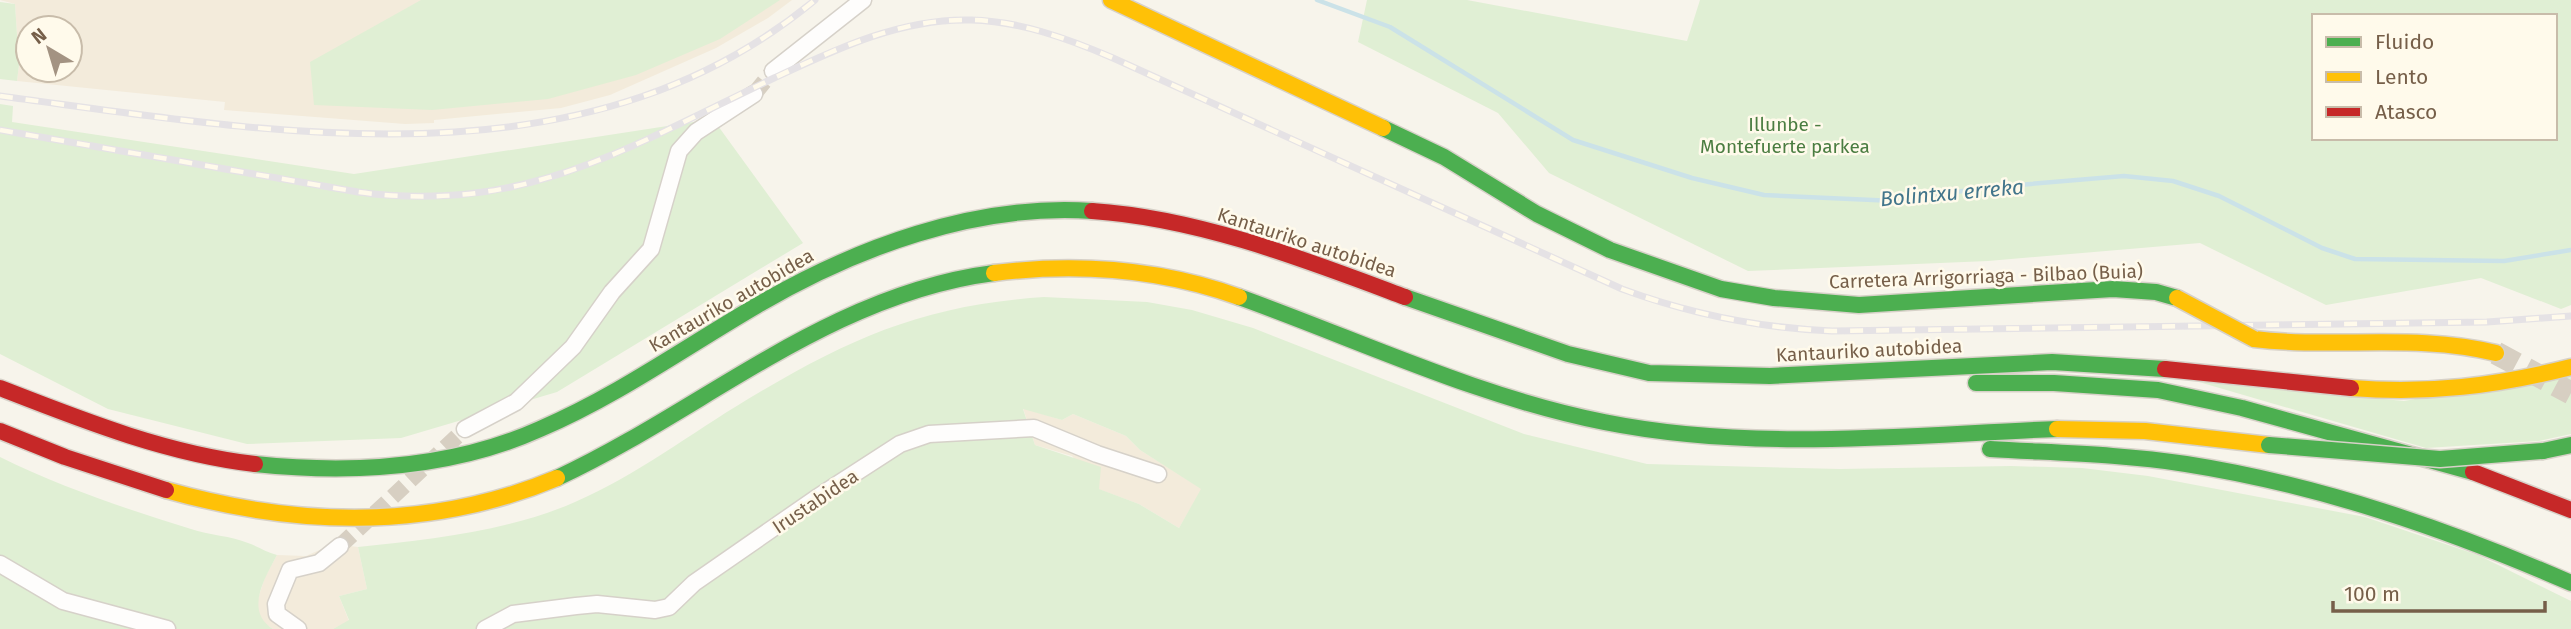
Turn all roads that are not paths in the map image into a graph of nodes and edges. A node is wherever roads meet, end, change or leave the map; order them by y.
1 (863, 0) edge
2 (1111, 0) edge
3 (772, 71) tunnel mouth
4 (754, 94) tunnel mouth
5 (2496, 353) tunnel mouth
6 (2571, 367) edge
7 (1643, 373) junction
8 (0, 388) edge
9 (1866, 388) dead end
10 (1840, 389) dead end
11 (465, 429) tunnel mouth
12 (0, 431) edge
13 (1854, 440) junction
14 (2571, 445) edge
15 (1158, 474) dead end
16 (2571, 510) edge
17 (340, 546) tunnel mouth
18 (0, 564) edge
19 (2571, 583) edge
20 (167, 629) edge
21 (298, 629) edge
22 (485, 629) edge

1 - 3 street
2 - 5 main road, Carretera Arrigorriaga - Bilbao (Buia), bridge
4 - 11 street
6 - 7 main road, Kantauriko autobidea
7 - 8 main road, Kantauriko autobidea
7 - 10 main road
9 - 16 main road
12 - 13 main road
13 - 14 main road, bridge
13 - 19 main road
15 - 22 street, Irustabidea
17 - 21 street
18 - 20 street

